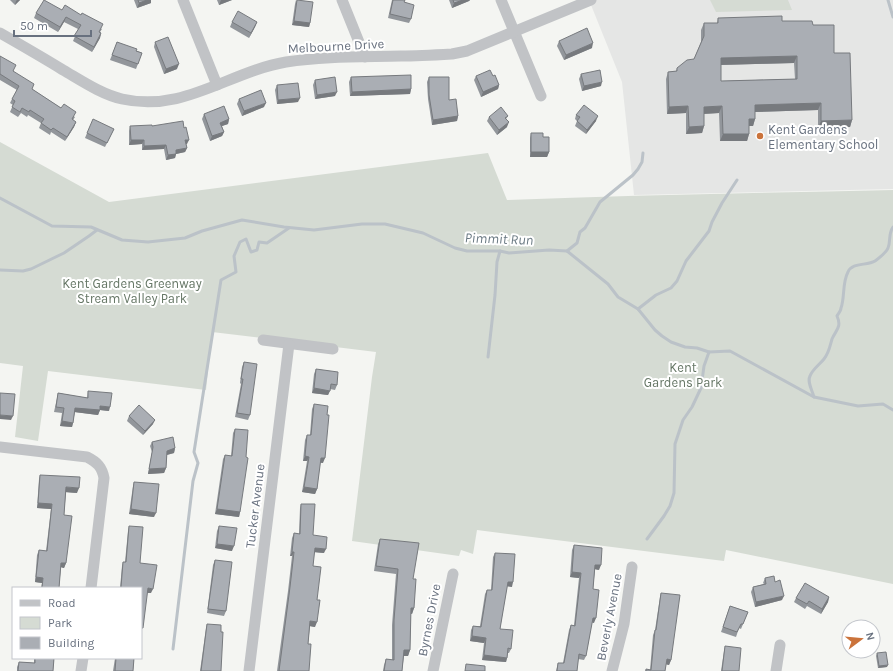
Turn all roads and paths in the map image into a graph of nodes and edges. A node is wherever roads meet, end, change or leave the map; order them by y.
1 (183, 0) edge
2 (342, 0) edge
3 (501, 0) edge
4 (591, 0) edge
5 (514, 32) junction
6 (0, 33) edge
7 (365, 57) junction
8 (217, 85) junction
9 (541, 96) dead end
10 (262, 340) dead end
11 (289, 344) junction
12 (333, 350) dead end
13 (0, 447) edge
14 (632, 567) dead end
15 (453, 574) dead end
16 (91, 587) edge
17 (780, 645) dead end
18 (83, 659) edge
19 (81, 671) edge
20 (249, 671) edge
21 (433, 671) edge
22 (612, 671) edge
23 (776, 671) edge

1 - 8 street
2 - 7 street
3 - 5 street
4 - 5 street, Melbourne Drive
5 - 7 street, Melbourne Drive
5 - 9 street
6 - 8 street, Melbourne Drive
7 - 8 street, Melbourne Drive
10 - 11 street
11 - 12 street
11 - 20 street, Tucker Avenue
13 - 16 street
14 - 22 street, Beverly Avenue
15 - 21 street, Byrnes Drive
17 - 23 street
18 - 19 street

